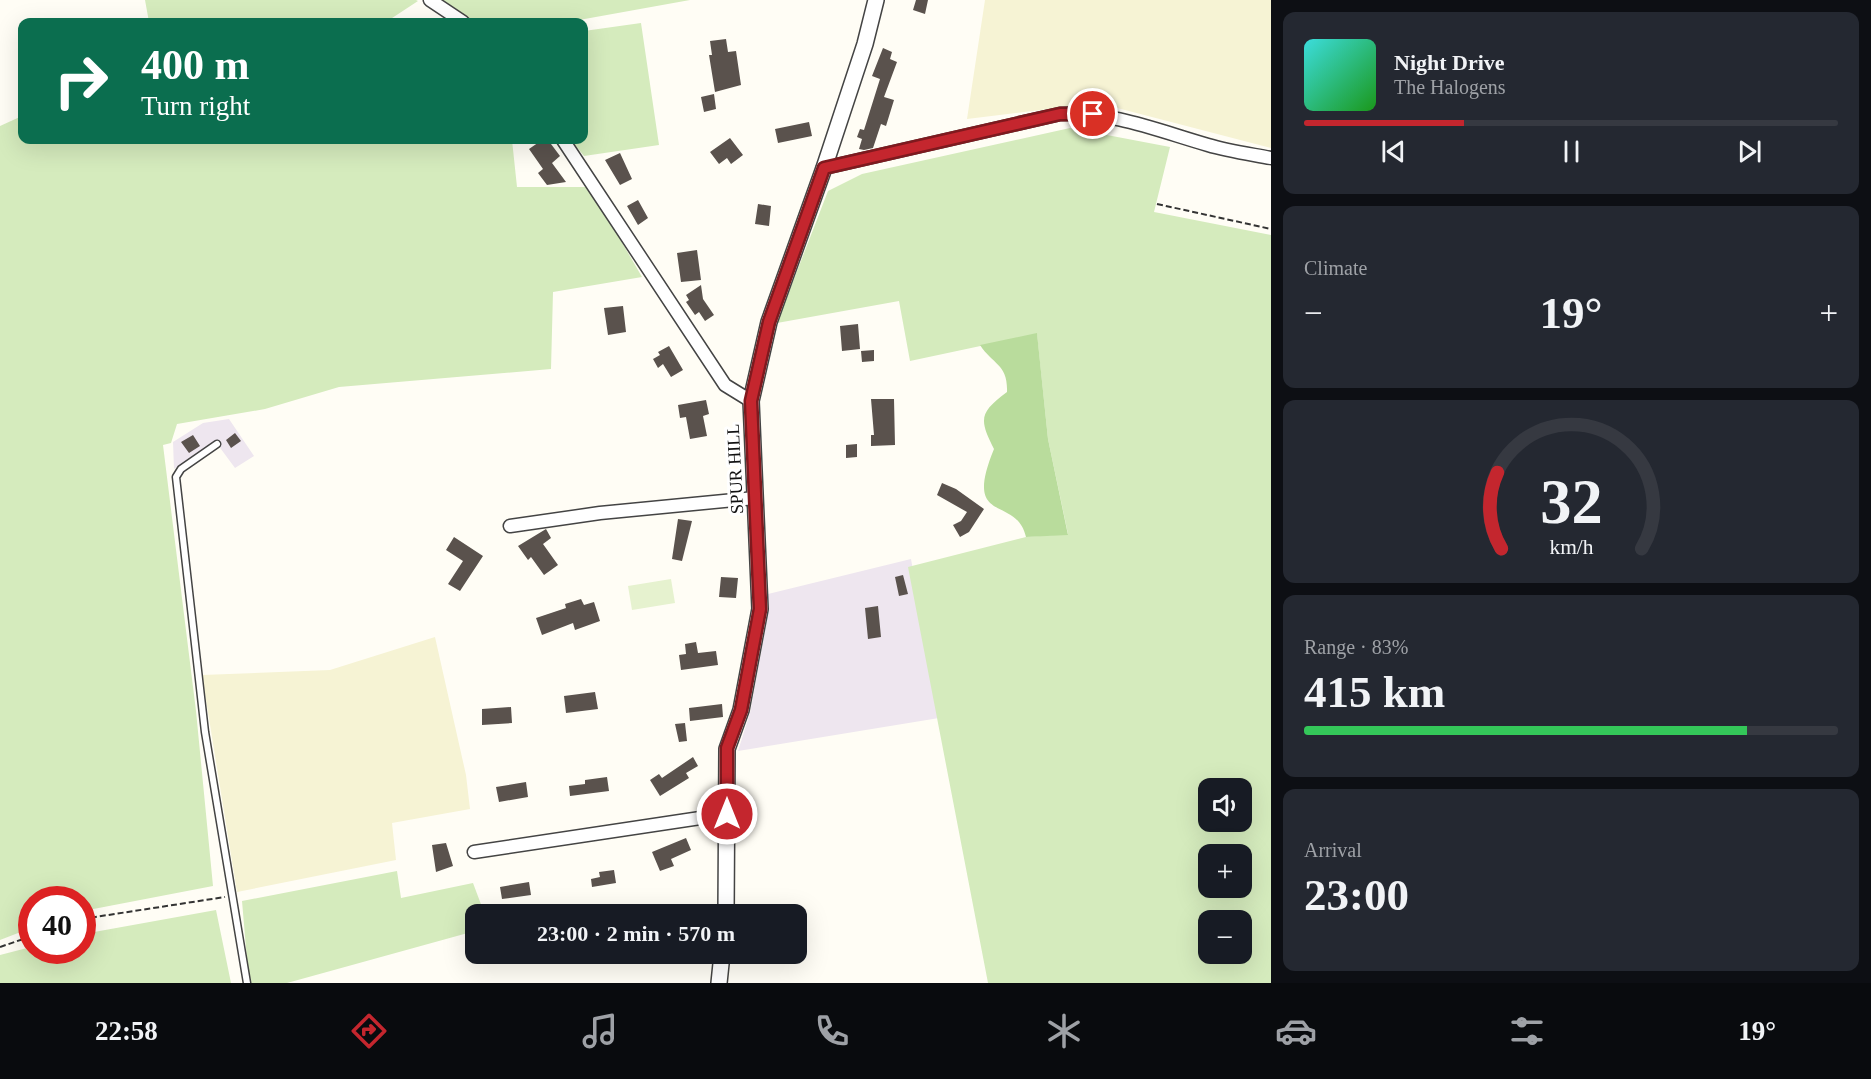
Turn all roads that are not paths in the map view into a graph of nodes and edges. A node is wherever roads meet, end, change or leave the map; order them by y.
1 (430, 0) edge
2 (876, 0) edge
3 (457, 18) edge
4 (565, 144) edge
5 (1271, 158) edge
6 (824, 168) junction
7 (751, 401) junction
8 (217, 444) dead end
9 (755, 498) junction
10 (510, 526) dead end
11 (727, 814) junction
12 (474, 852) dead end
13 (726, 904) edge
14 (721, 964) edge
15 (247, 983) edge
16 (719, 983) edge

1 - 3 street
2 - 6 street, SPUR HILL
4 - 7 street
5 - 6 street
6 - 7 street, SPUR HILL
7 - 9 street, SPUR HILL
8 - 15 lane
9 - 10 street
9 - 11 street, SPUR HILL
11 - 12 street
11 - 13 street, SPUR HILL
14 - 16 street

